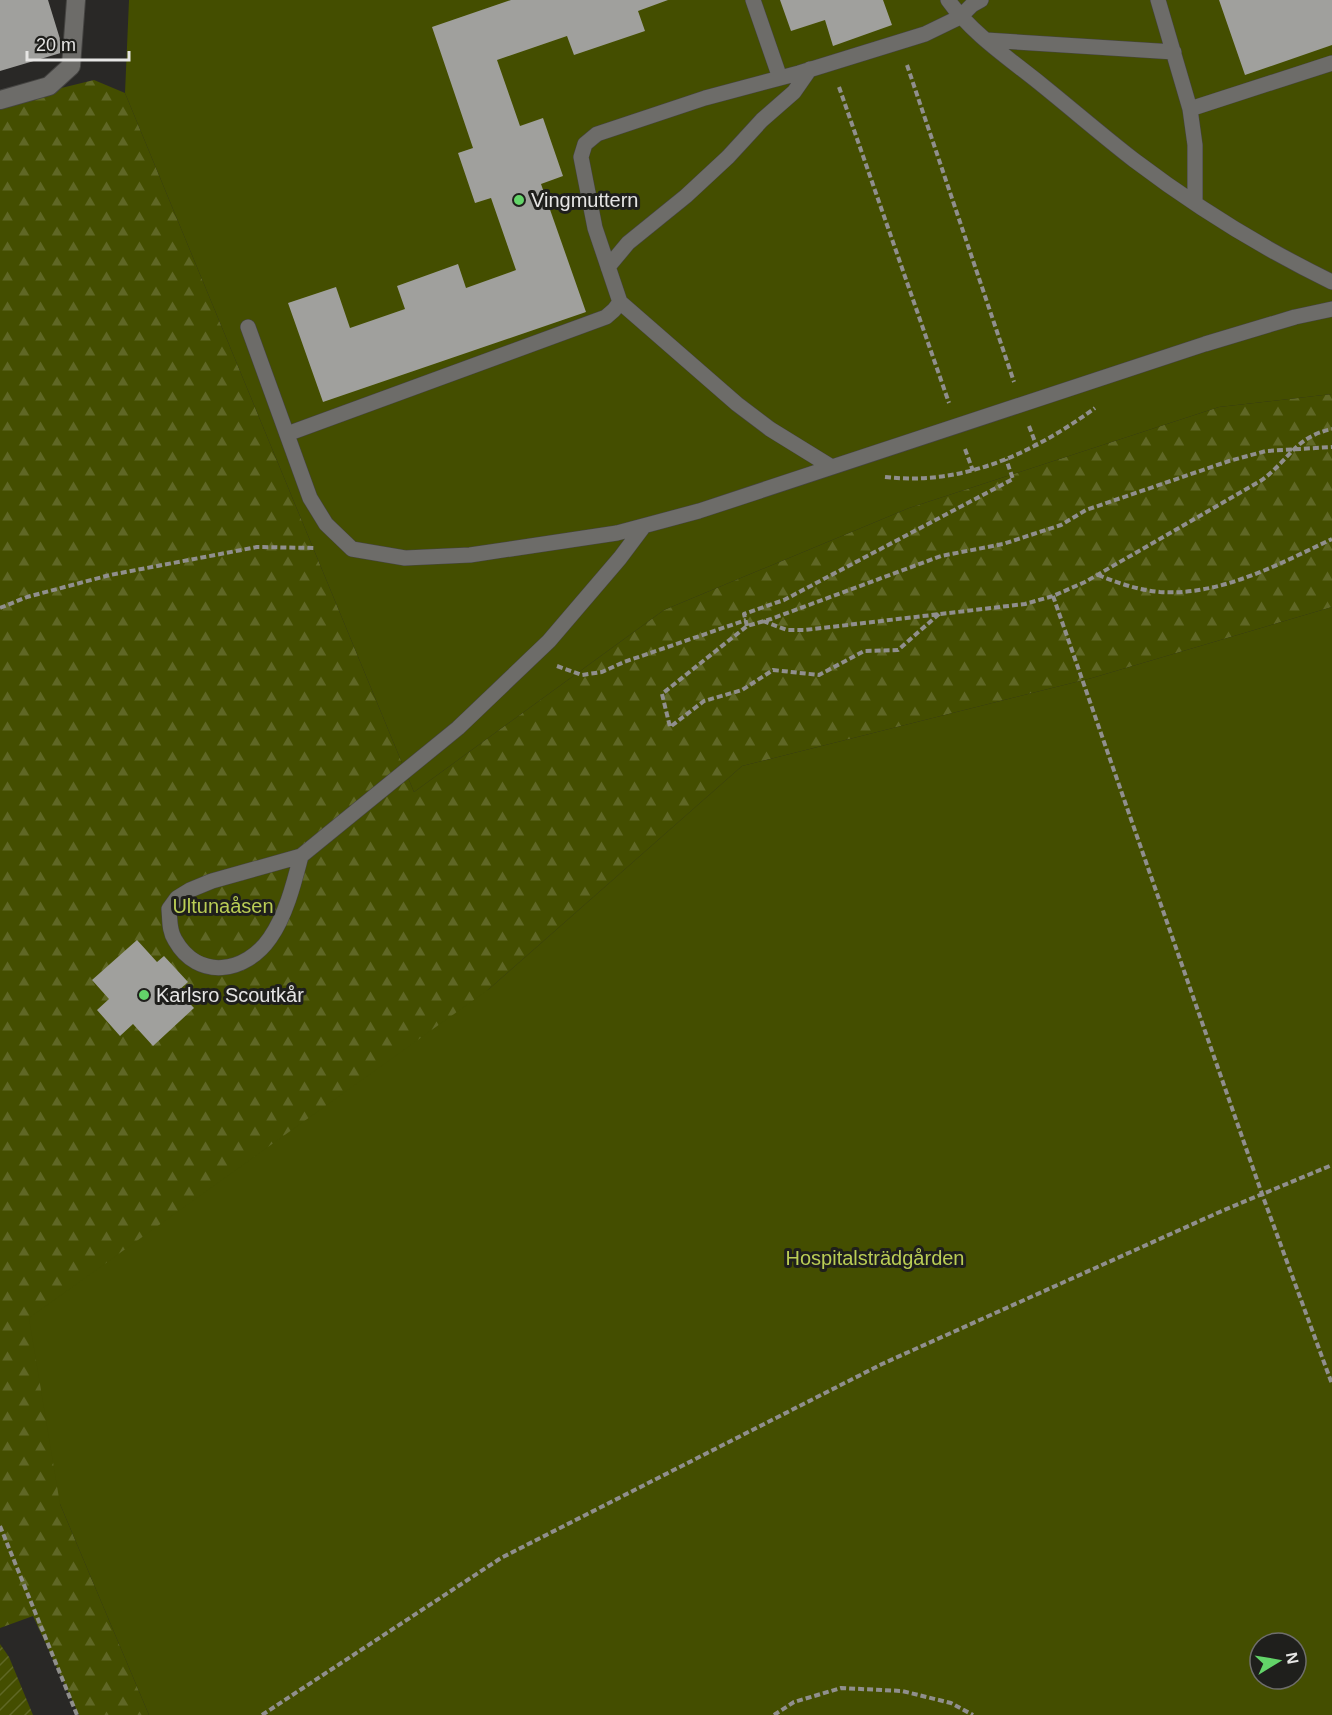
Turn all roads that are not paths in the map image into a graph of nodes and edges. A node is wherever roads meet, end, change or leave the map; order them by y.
1 (76, 0) edge
2 (753, 0) edge
3 (948, 0) edge
4 (981, 0) edge
5 (1158, 0) edge
6 (960, 17) junction
7 (986, 40) junction
8 (1174, 52) junction
9 (1332, 63) edge
10 (810, 69) junction
11 (780, 78) junction
12 (0, 100) edge
13 (1190, 110) junction
14 (1195, 203) junction
15 (608, 267) junction
16 (1332, 282) edge
17 (620, 302) junction
18 (1332, 309) edge
19 (248, 327) dead end
20 (287, 434) junction
21 (830, 466) junction
22 (644, 526) junction
23 (301, 856) junction

1 - 12 street
2 - 11 lane
3 - 6 lane
4 - 6 lane
5 - 8 lane
6 - 7 lane
6 - 10 lane
7 - 8 lane
7 - 14 lane
8 - 13 lane
9 - 13 lane
10 - 11 lane
10 - 15 lane
11 - 15 lane
13 - 14 lane
14 - 16 lane
15 - 17 lane
17 - 20 lane
17 - 21 lane
18 - 21 lane
19 - 20 lane
20 - 22 lane
21 - 22 lane
22 - 23 lane
23 - 23 lane

